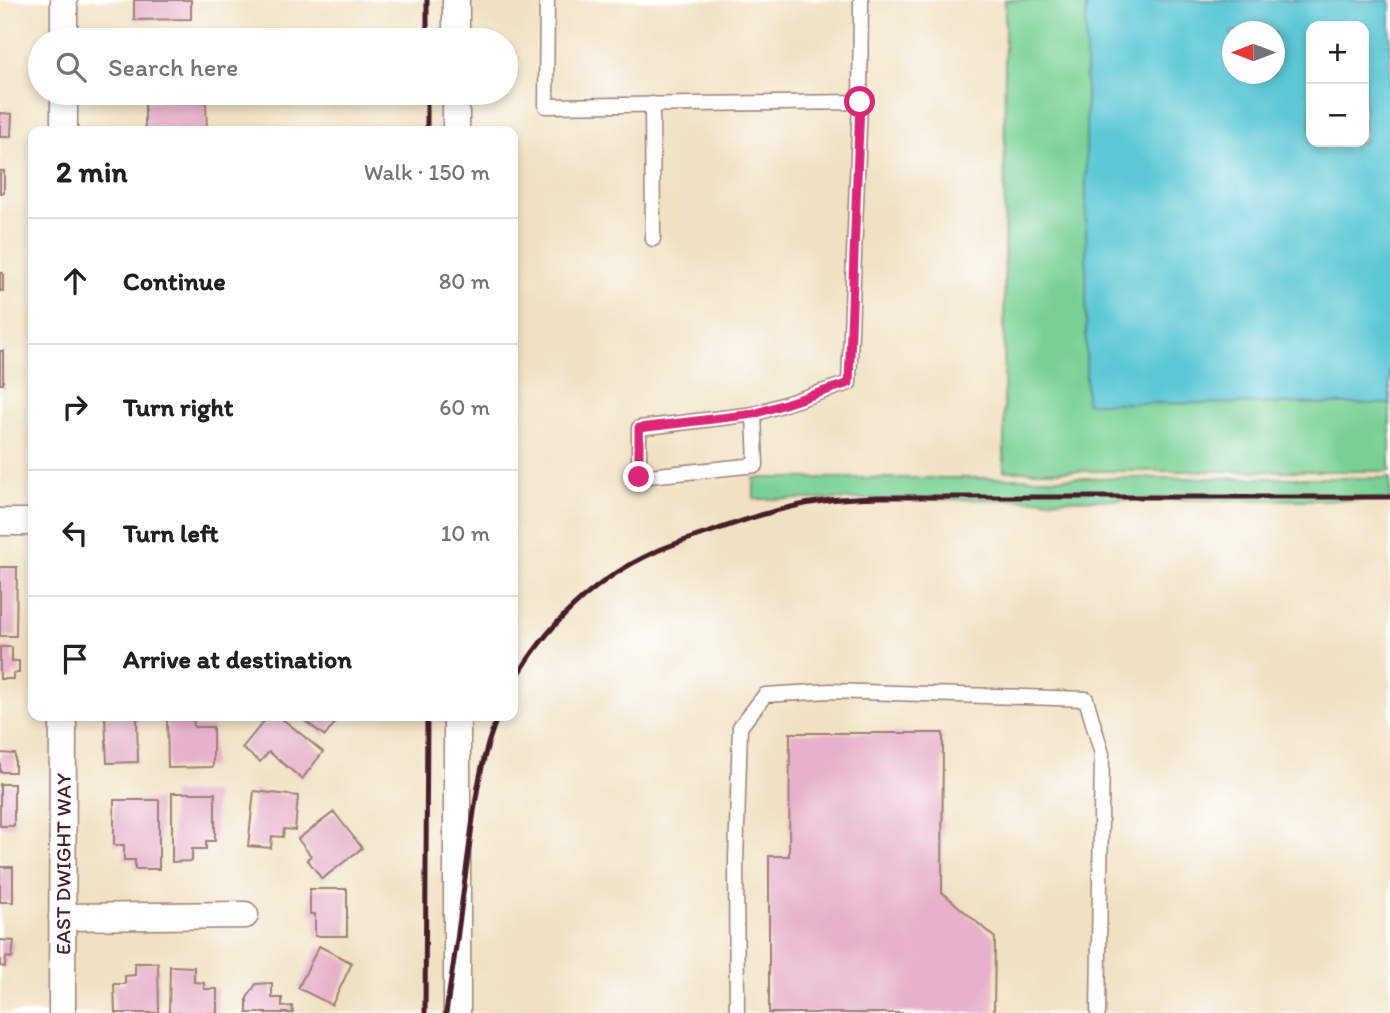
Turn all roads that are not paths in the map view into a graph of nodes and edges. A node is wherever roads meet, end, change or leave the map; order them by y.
1 (64, 0) edge
2 (456, 0) edge
3 (547, 0) edge
4 (861, 0) edge
5 (64, 28) edge
6 (456, 28) edge
7 (860, 102) junction
8 (652, 104) junction
9 (64, 105) edge
10 (456, 105) edge
11 (64, 126) edge
12 (456, 126) edge
13 (653, 239) dead end
14 (754, 414) junction
15 (0, 522) edge
16 (28, 522) edge
17 (63, 721) edge
18 (457, 721) edge
19 (245, 915) dead end
20 (62, 917) junction
21 (62, 1013) edge
22 (457, 1013) edge
23 (737, 1013) edge
24 (1098, 1013) edge

1 - 5 street
2 - 6 street
3 - 8 lane
4 - 7 lane
7 - 8 lane
7 - 14 lane
8 - 13 lane
9 - 11 street
10 - 12 street
14 - 14 lane
15 - 16 street
17 - 20 street, EAST DWIGHT WAY
18 - 22 street
19 - 20 street
20 - 21 street, EAST DWIGHT WAY
23 - 24 lane

